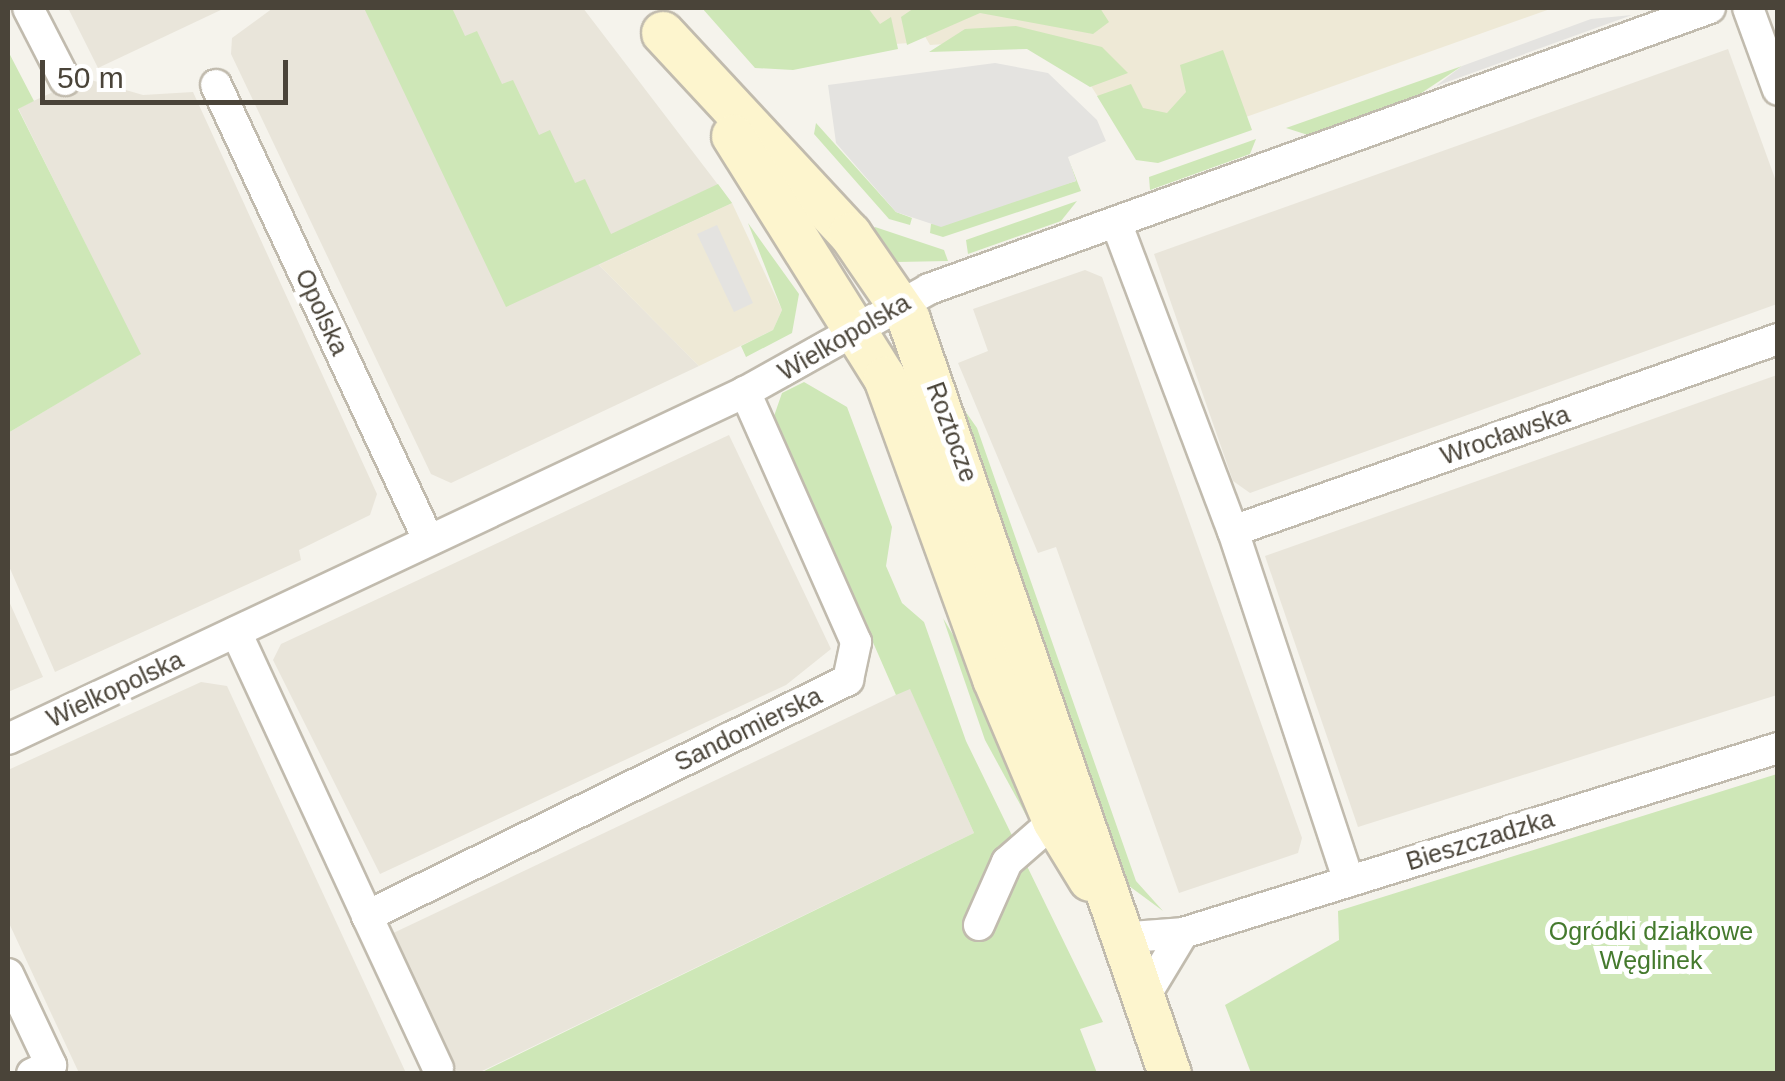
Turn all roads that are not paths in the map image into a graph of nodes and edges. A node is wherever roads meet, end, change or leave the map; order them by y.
1 (28, 8) edge
2 (1710, 8) edge
3 (1748, 8) edge
4 (652, 20) edge
5 (64, 80) dead end
6 (216, 85) dead end
7 (1778, 90) edge
8 (1116, 222) junction
9 (899, 303) junction
10 (859, 328) junction
11 (1778, 339) edge
12 (745, 392) junction
13 (1233, 531) junction
14 (428, 539) junction
15 (236, 632) junction
16 (8, 739) edge
17 (1778, 748) edge
18 (1054, 821) junction
19 (1349, 881) junction
20 (367, 916) junction
21 (1111, 922) junction
22 (979, 925) dead end
23 (1184, 934) junction
24 (8, 974) edge
25 (1142, 1001) junction
26 (438, 1068) dead end
27 (32, 1074) edge
28 (1170, 1074) edge

1 - 5 street
2 - 8 street, Wielkopolska
3 - 7 street
4 - 9 street, Roztocze
4 - 10 street, Roztocze
6 - 14 street, Opolska
8 - 9 street, Wielkopolska
8 - 13 street
9 - 10 street, Wielkopolska
9 - 21 street, Roztocze
10 - 12 street, Wielkopolska
10 - 18 street, Roztocze
11 - 13 street, Wrocławska
12 - 14 street, Wielkopolska
12 - 20 street, Sandomierska
13 - 19 street
14 - 15 street, Wielkopolska
15 - 16 street, Wielkopolska
15 - 20 street
17 - 19 street, Bieszczadzka
18 - 21 street, Roztocze
18 - 22 street
19 - 23 street, Bieszczadzka
20 - 26 street
21 - 23 street, Bieszczadzka
21 - 25 street, Roztocze
23 - 25 street
24 - 27 street
25 - 28 street, Roztocze

